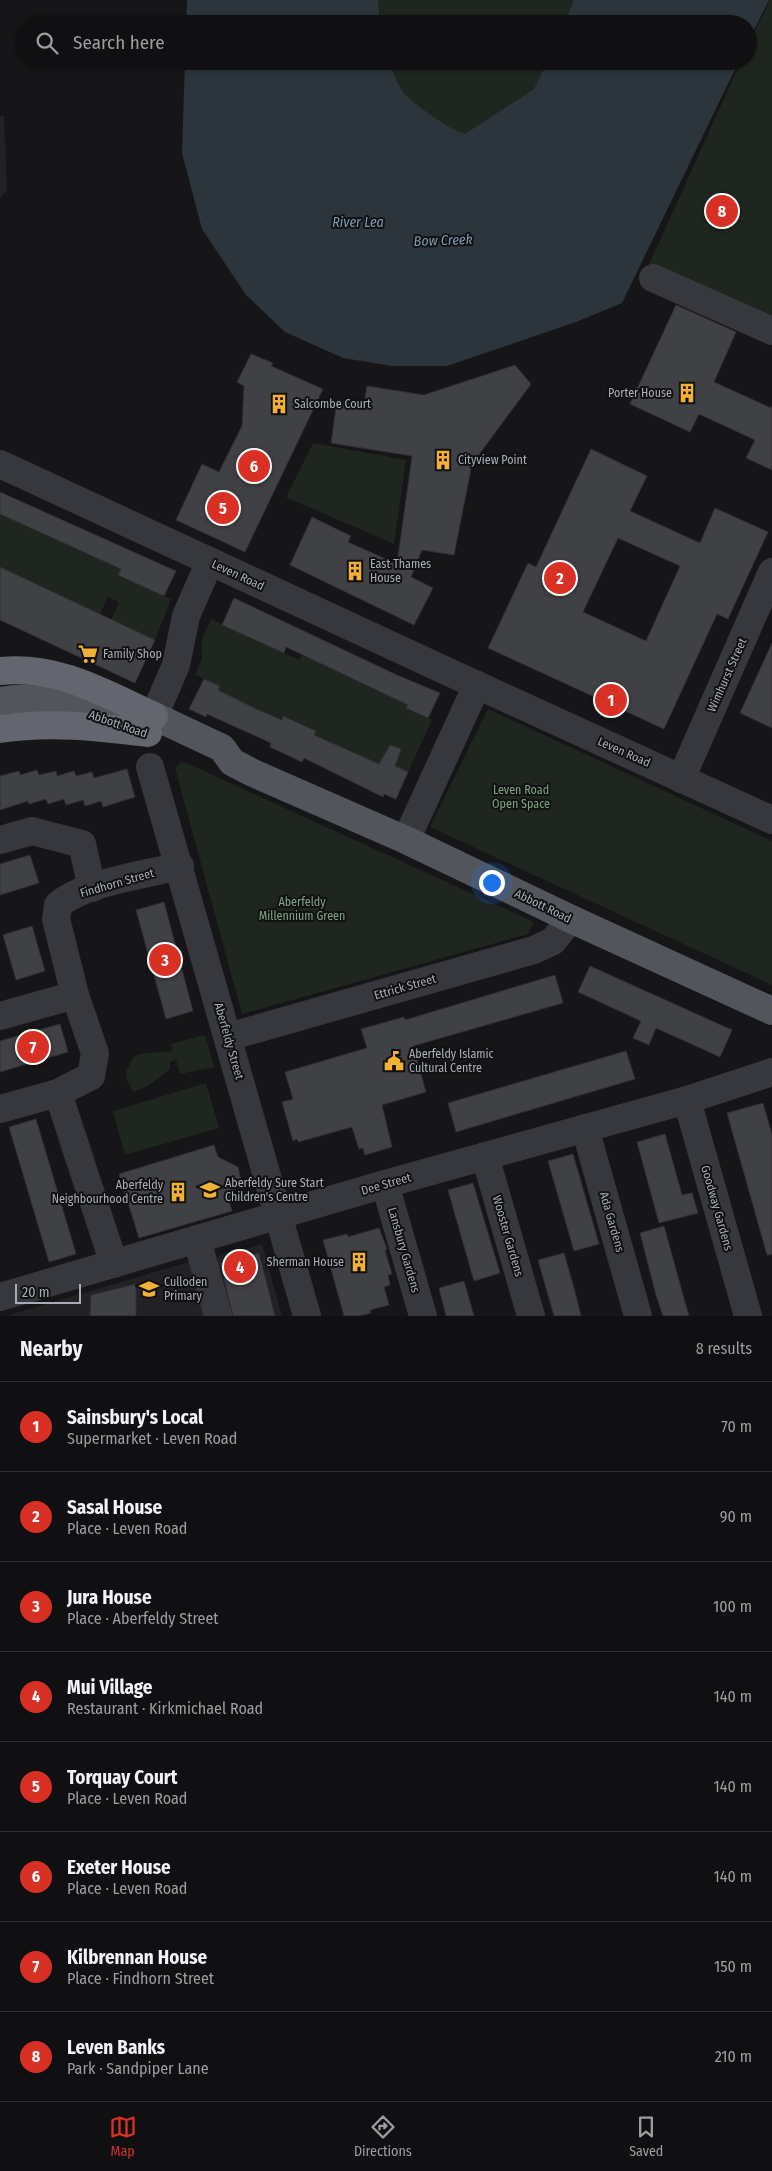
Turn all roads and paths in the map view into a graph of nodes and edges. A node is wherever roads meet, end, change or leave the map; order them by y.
1 (654, 278) dead end
2 (772, 331) edge
3 (0, 464) edge
4 (210, 562) junction
5 (772, 572) edge
6 (0, 670) edge
7 (477, 685) junction
8 (0, 702) edge
9 (151, 725) junction
10 (0, 729) edge
11 (150, 767) dead end
12 (681, 778) junction
13 (772, 820) edge
14 (0, 840) edge
15 (406, 840) junction
16 (180, 866) junction
17 (92, 888) junction
18 (571, 919) junction
19 (75, 995) junction
20 (772, 1011) edge
21 (0, 1016) edge
22 (228, 1037) junction
23 (772, 1072) edge
24 (58, 1093) junction
25 (687, 1100) junction
26 (0, 1109) edge
27 (585, 1128) junction
28 (485, 1156) junction
29 (385, 1184) junction
30 (278, 1215) junction
31 (197, 1239) junction
32 (114, 1264) junction
33 (0, 1297) edge
34 (218, 1316) edge
35 (307, 1316) edge
36 (423, 1316) edge
37 (531, 1316) edge
38 (638, 1316) edge
39 (748, 1316) edge

1 - 2 street
3 - 4 street, Leven Road
4 - 7 street, Leven Road
4 - 9 street
5 - 12 street, Wimhurst Street
6 - 9 highway
7 - 12 street, Leven Road
7 - 15 street
8 - 9 main road, Abbott Road
9 - 10 highway
9 - 15 main road, Abbott Road
11 - 16 street, Aberfeldy Street
12 - 13 street, Leven Road
14 - 17 street
15 - 18 main road, Abbott Road
16 - 17 street, Findhorn Street
16 - 22 street, Aberfeldy Street
17 - 19 street, Findhorn Street
18 - 20 main road, Abbott Road
18 - 22 street, Ettrick Street
19 - 21 street
19 - 24 street, Findhorn Street
22 - 30 street, Aberfeldy Street
23 - 25 street, Dee Street
24 - 26 street
24 - 32 street
25 - 27 street, Dee Street
25 - 39 street, Goodway Gardens
27 - 28 street, Dee Street
27 - 38 street, Ada Gardens
28 - 29 street, Dee Street
28 - 37 street, Wooster Gardens
29 - 30 street, Dee Street
29 - 36 street, Lansbury Gardens
30 - 31 street, Dee Street
30 - 35 street, Aberfeldy Street
31 - 32 street, Dee Street
31 - 34 street
32 - 33 street, Dee Street

